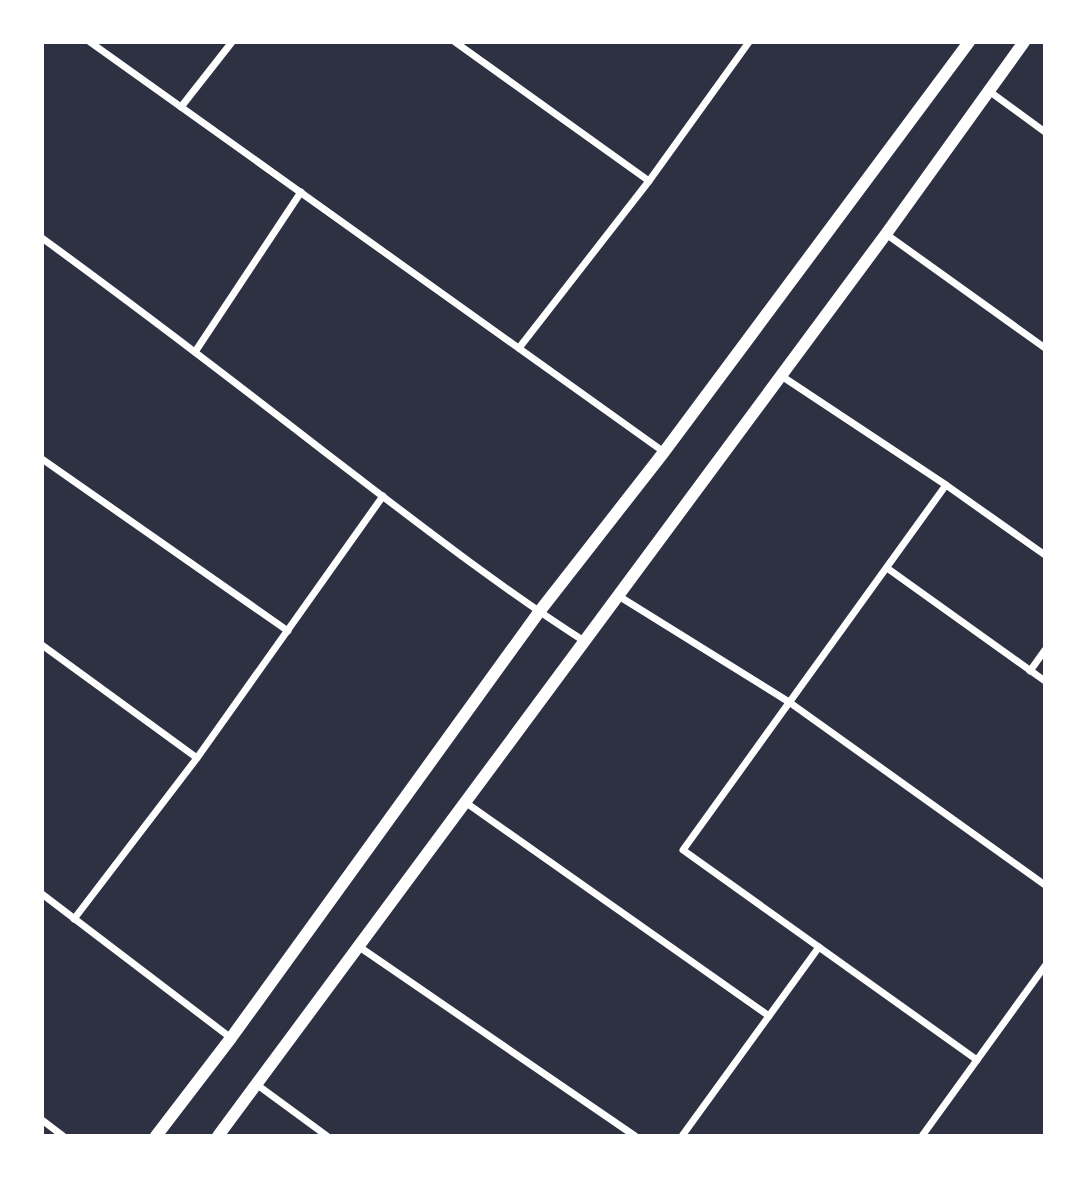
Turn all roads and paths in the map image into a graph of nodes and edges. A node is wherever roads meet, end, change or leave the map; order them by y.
1 (90, 42) edge
2 (232, 42) edge
3 (455, 42) edge
4 (749, 42) edge
5 (969, 42) edge
6 (1024, 42) edge
7 (989, 91) junction
8 (181, 107) junction
9 (1045, 132) edge
10 (649, 181) junction
11 (301, 192) junction
12 (886, 234) junction
13 (45, 240) edge
14 (42, 251) edge
15 (519, 348) junction
16 (1045, 348) edge
17 (195, 352) junction
18 (780, 375) junction
19 (664, 452) junction
20 (42, 459) edge
21 (946, 485) junction
22 (383, 496) junction
23 (1045, 555) edge
24 (887, 568) junction
25 (617, 595) junction
26 (539, 612) junction
27 (288, 631) junction
28 (584, 641) junction
29 (42, 645) edge
30 (1045, 650) edge
31 (1030, 671) junction
32 (1045, 681) edge
33 (789, 702) junction
34 (197, 758) junction
35 (465, 802) junction
36 (1045, 885) edge
37 (42, 894) edge
38 (74, 919) junction
39 (358, 946) junction
40 (819, 947) junction
41 (1045, 966) edge
42 (769, 1016) junction
43 (231, 1038) junction
44 (977, 1060) junction
45 (256, 1084) junction
46 (42, 1120) edge
47 (63, 1136) edge
48 (156, 1136) edge
49 (218, 1136) edge
50 (327, 1136) edge
51 (635, 1136) edge
52 (682, 1136) edge
53 (922, 1136) edge

1 - 8 street
2 - 8 street
3 - 10 street
4 - 10 street
5 - 19 street
6 - 7 street
7 - 9 street
7 - 12 street
8 - 11 street
10 - 15 street
11 - 15 street
11 - 17 street
12 - 16 street
12 - 18 street
13 - 14 street
13 - 17 street
15 - 19 street
17 - 22 street
18 - 21 street
18 - 25 street
19 - 26 street
20 - 27 street
21 - 23 street
21 - 24 street
22 - 26 street
22 - 27 street
24 - 31 street
24 - 33 street
25 - 28 street
25 - 33 street
26 - 28 street
26 - 43 street
27 - 34 street
28 - 35 street
29 - 34 street
30 - 31 street
31 - 32 street
33 - 36 street
33 - 40 street
34 - 38 street
35 - 39 street
35 - 42 street
37 - 38 street
38 - 43 street
39 - 45 street
39 - 51 street
40 - 42 street
40 - 44 street
41 - 44 street
42 - 52 street
43 - 48 street
44 - 53 street
45 - 49 street
45 - 50 street
46 - 47 street

